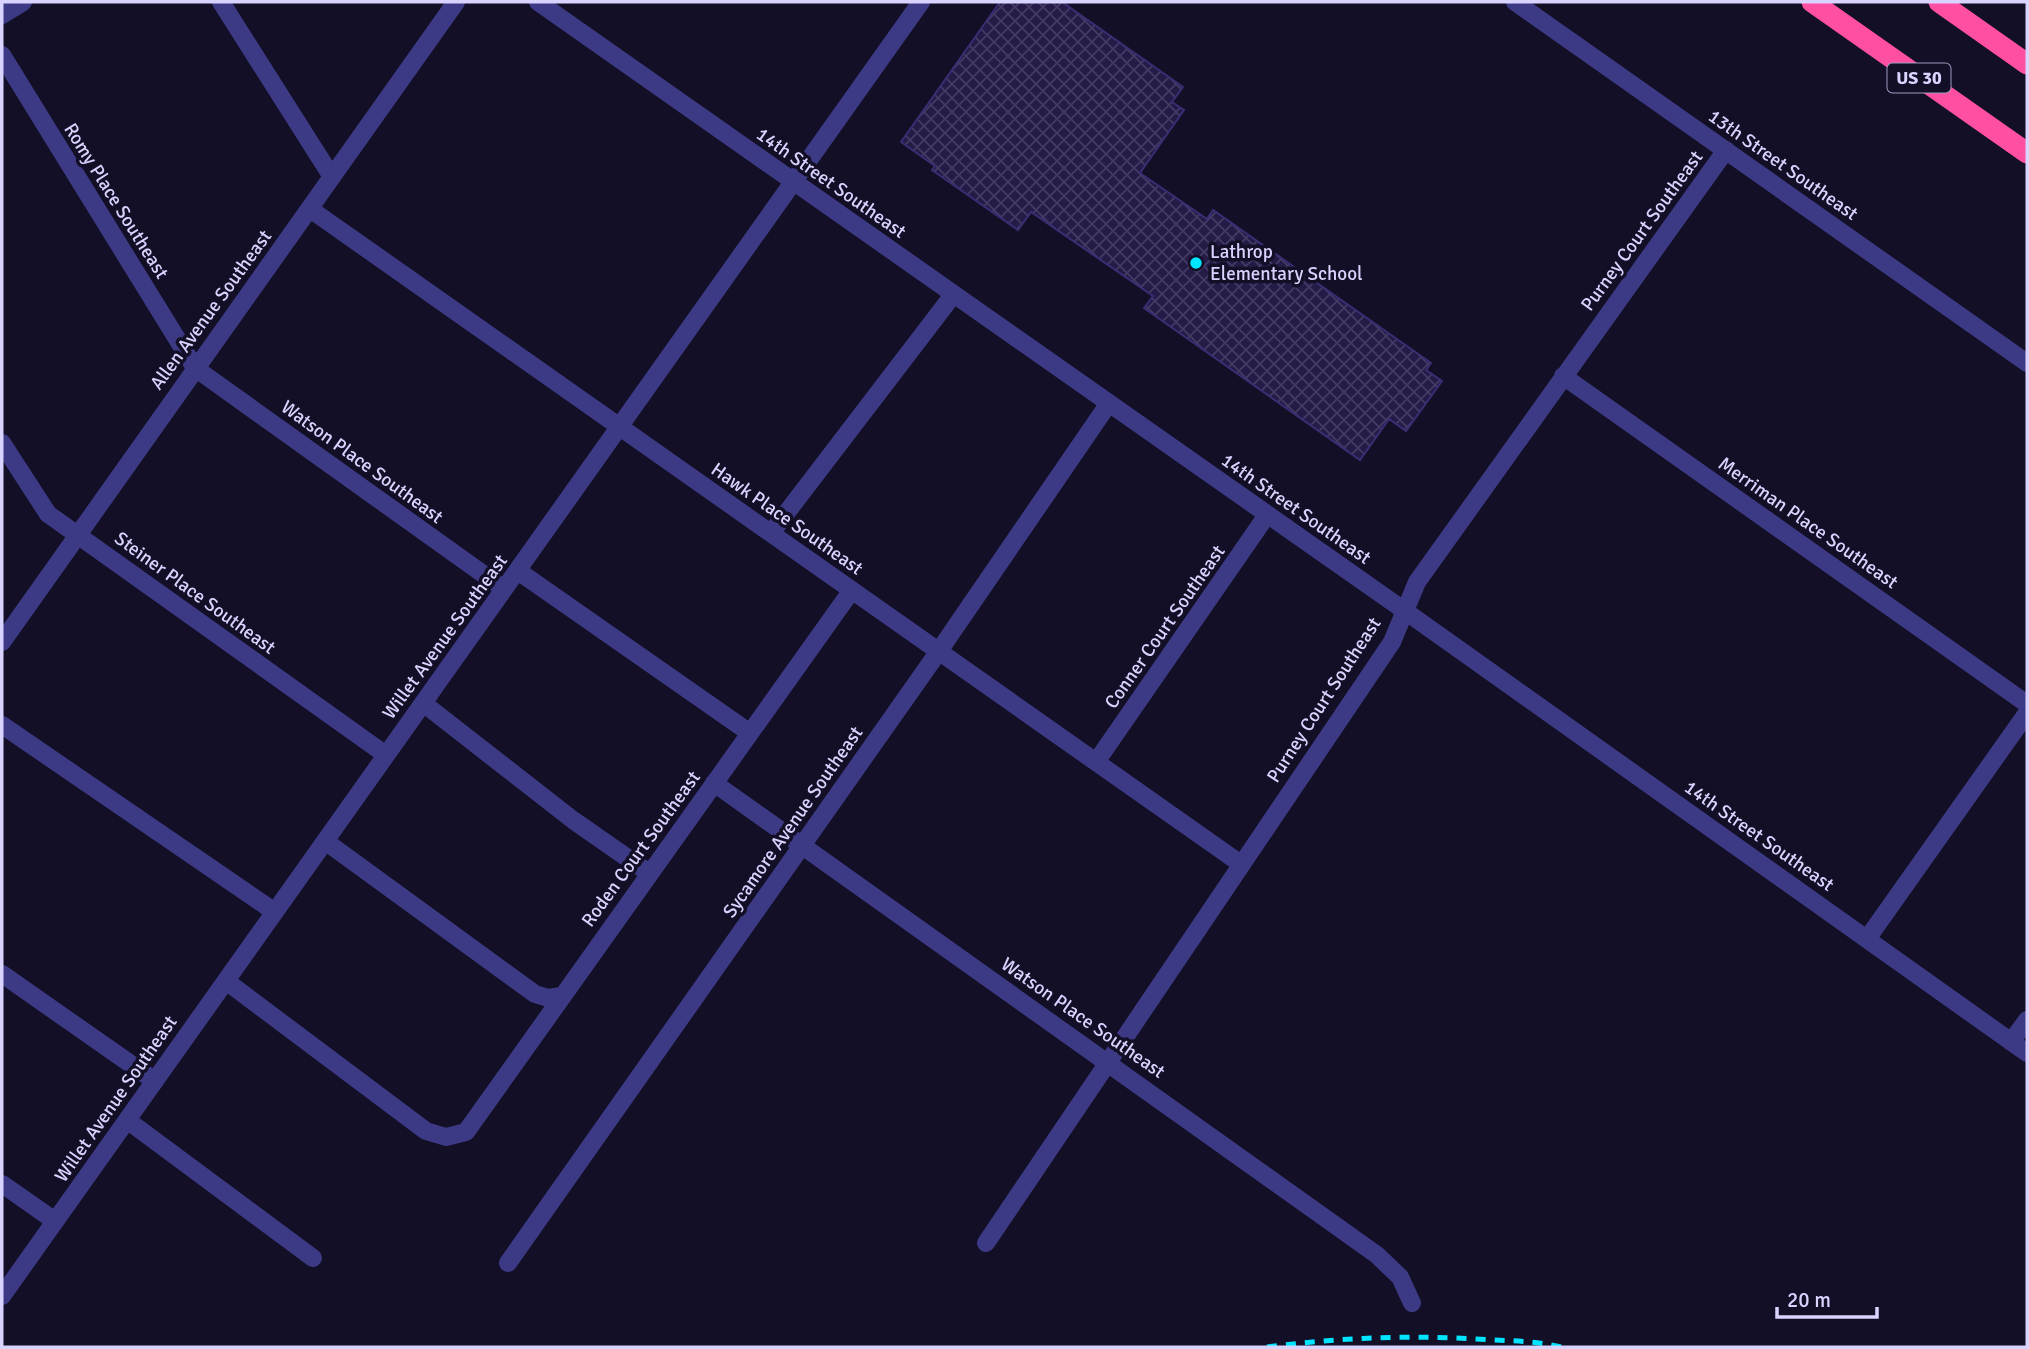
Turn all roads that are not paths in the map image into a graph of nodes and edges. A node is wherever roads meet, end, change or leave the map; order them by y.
1 (23, 2) edge
2 (221, 2) edge
3 (456, 2) edge
4 (538, 2) edge
5 (921, 2) edge
6 (1515, 2) edge
7 (1812, 2) edge
8 (1939, 2) edge
9 (2, 15) edge
10 (2, 55) edge
11 (2027, 64) edge
12 (1726, 150) junction
13 (2027, 153) edge
14 (332, 177) junction
15 (794, 183) junction
16 (310, 209) junction
17 (953, 295) junction
18 (2027, 363) edge
19 (195, 368) junction
20 (1563, 376) junction
21 (1109, 403) junction
22 (620, 427) junction
23 (2, 443) edge
24 (1268, 515) junction
25 (771, 534) junction
26 (78, 535) junction
27 (517, 571) junction
28 (504, 589) junction
29 (852, 590) junction
30 (1405, 611) junction
31 (2, 642) edge
32 (939, 651) junction
33 (424, 703) junction
34 (2027, 704) edge
35 (2027, 713) edge
36 (2, 724) edge
37 (750, 733) junction
38 (386, 755) junction
39 (1096, 762) junction
40 (714, 783) junction
41 (325, 841) junction
42 (802, 845) junction
43 (1241, 864) junction
44 (649, 873) junction
45 (275, 912) junction
46 (1867, 939) junction
47 (2, 974) edge
48 (226, 981) junction
49 (562, 996) junction
50 (2027, 1020) edge
51 (2011, 1042) junction
52 (2027, 1053) edge
53 (1108, 1062) junction
54 (155, 1081) junction
55 (127, 1120) junction
56 (2, 1184) edge
57 (55, 1221) junction
58 (986, 1243) dead end
59 (313, 1258) dead end
60 (508, 1263) dead end
61 (2, 1296) edge
62 (1412, 1303) dead end

1 - 9 street
2 - 14 street
3 - 14 street, Allen Avenue Southeast
4 - 15 street, 14th Street Southeast
5 - 15 street, Willet Avenue Southeast
6 - 12 street, 13th Street Southeast
7 - 13 highway, US 30
8 - 11 highway
10 - 19 street, Romy Place Southeast
12 - 18 street, 13th Street Southeast
12 - 20 street, Purney Court Southeast
14 - 16 street, Allen Avenue Southeast
15 - 17 street, 14th Street Southeast
15 - 22 street, Willet Avenue Southeast
16 - 19 street, Allen Avenue Southeast
16 - 22 street, Hawk Place Southeast
17 - 21 street, 14th Street Southeast
17 - 25 street
19 - 26 street, Allen Avenue Southeast
19 - 28 street, Watson Place Southeast
20 - 30 street, Purney Court Southeast
20 - 34 street, Merriman Place Southeast
21 - 24 street, 14th Street Southeast
21 - 32 street, Sycamore Avenue Southeast
22 - 25 street, Hawk Place Southeast
22 - 27 street, Willet Avenue Southeast
23 - 26 street, Steiner Place Southeast
24 - 30 street, 14th Street Southeast
24 - 39 street, Conner Court Southeast
25 - 29 street, Hawk Place Southeast
26 - 31 street, Allen Avenue Southeast
26 - 38 street, Steiner Place Southeast
27 - 28 street, Willet Avenue Southeast
27 - 37 street
28 - 33 street, Willet Avenue Southeast
29 - 32 street, Hawk Place Southeast
29 - 37 street, Roden Court Southeast
30 - 43 street, Purney Court Southeast
30 - 46 street, 14th Street Southeast
32 - 39 street, Hawk Place Southeast
32 - 42 street, Sycamore Avenue Southeast
33 - 38 street, Willet Avenue Southeast
33 - 44 street
35 - 46 street
36 - 45 street
37 - 40 street, Roden Court Southeast
38 - 41 street, Willet Avenue Southeast
39 - 43 street, Hawk Place Southeast
40 - 42 street, Watson Place Southeast
40 - 44 street, Roden Court Southeast
41 - 45 street, Willet Avenue Southeast
41 - 49 street
42 - 53 street, Watson Place Southeast
42 - 60 street, Sycamore Avenue Southeast
43 - 53 street, Purney Court Southeast
44 - 49 street, Roden Court Southeast
45 - 48 street, Willet Avenue Southeast
46 - 51 street, 14th Street Southeast
47 - 54 street
48 - 49 street, Roden Court Southeast
48 - 54 street, Willet Avenue Southeast
50 - 51 street
51 - 52 street, 14th Street Southeast
53 - 58 street, Purney Court Southeast
53 - 62 street, Watson Place Southeast
54 - 55 street, Willet Avenue Southeast
55 - 57 street, Willet Avenue Southeast
55 - 59 street
56 - 57 street
57 - 61 street, Willet Avenue Southeast

